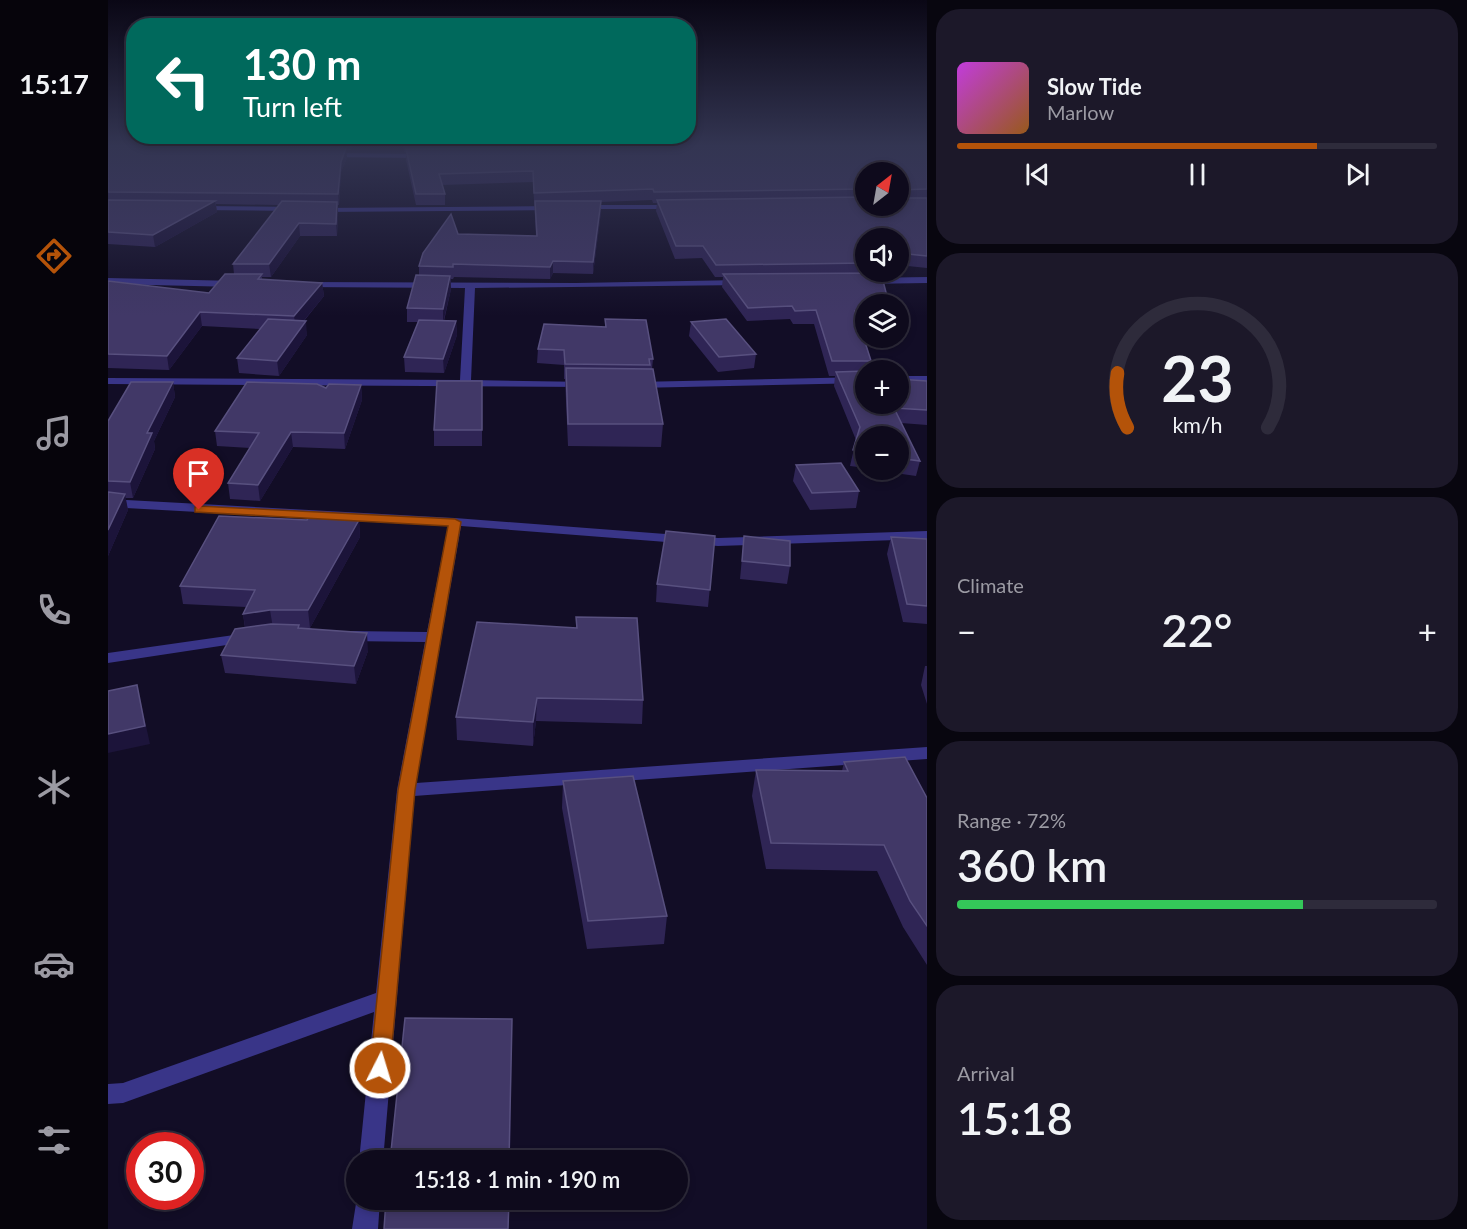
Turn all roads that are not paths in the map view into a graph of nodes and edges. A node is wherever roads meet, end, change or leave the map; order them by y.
1 (690, 207) edge
2 (189, 208) edge
3 (561, 208) edge
4 (573, 208) edge
5 (304, 209) edge
6 (315, 210) edge
7 (927, 280) edge
8 (108, 281) edge
9 (909, 281) edge
10 (752, 283) edge
11 (245, 284) edge
12 (290, 285) edge
13 (470, 286) junction
14 (909, 379) edge
15 (927, 379) edge
16 (855, 380) edge
17 (108, 381) edge
18 (465, 383) junction
19 (601, 384) edge
20 (624, 385) edge
21 (108, 503) edge
22 (455, 522) junction
23 (927, 535) edge
24 (330, 636) edge
25 (261, 637) edge
26 (434, 637) junction
27 (108, 658) edge
28 (927, 753) edge
29 (406, 790) junction
30 (387, 998) junction
31 (108, 1094) edge
32 (372, 1150) edge
33 (367, 1210) edge
34 (365, 1229) edge

1 - 4 street
2 - 5 street
3 - 6 street
7 - 9 street
8 - 11 street
10 - 13 street
12 - 13 street
13 - 18 street
14 - 15 street
16 - 20 street
17 - 18 street
18 - 19 street
21 - 22 street
22 - 23 street
22 - 26 street
24 - 26 street
25 - 27 street
26 - 29 street
28 - 29 street
29 - 30 street
30 - 31 street
30 - 32 street
33 - 34 street

